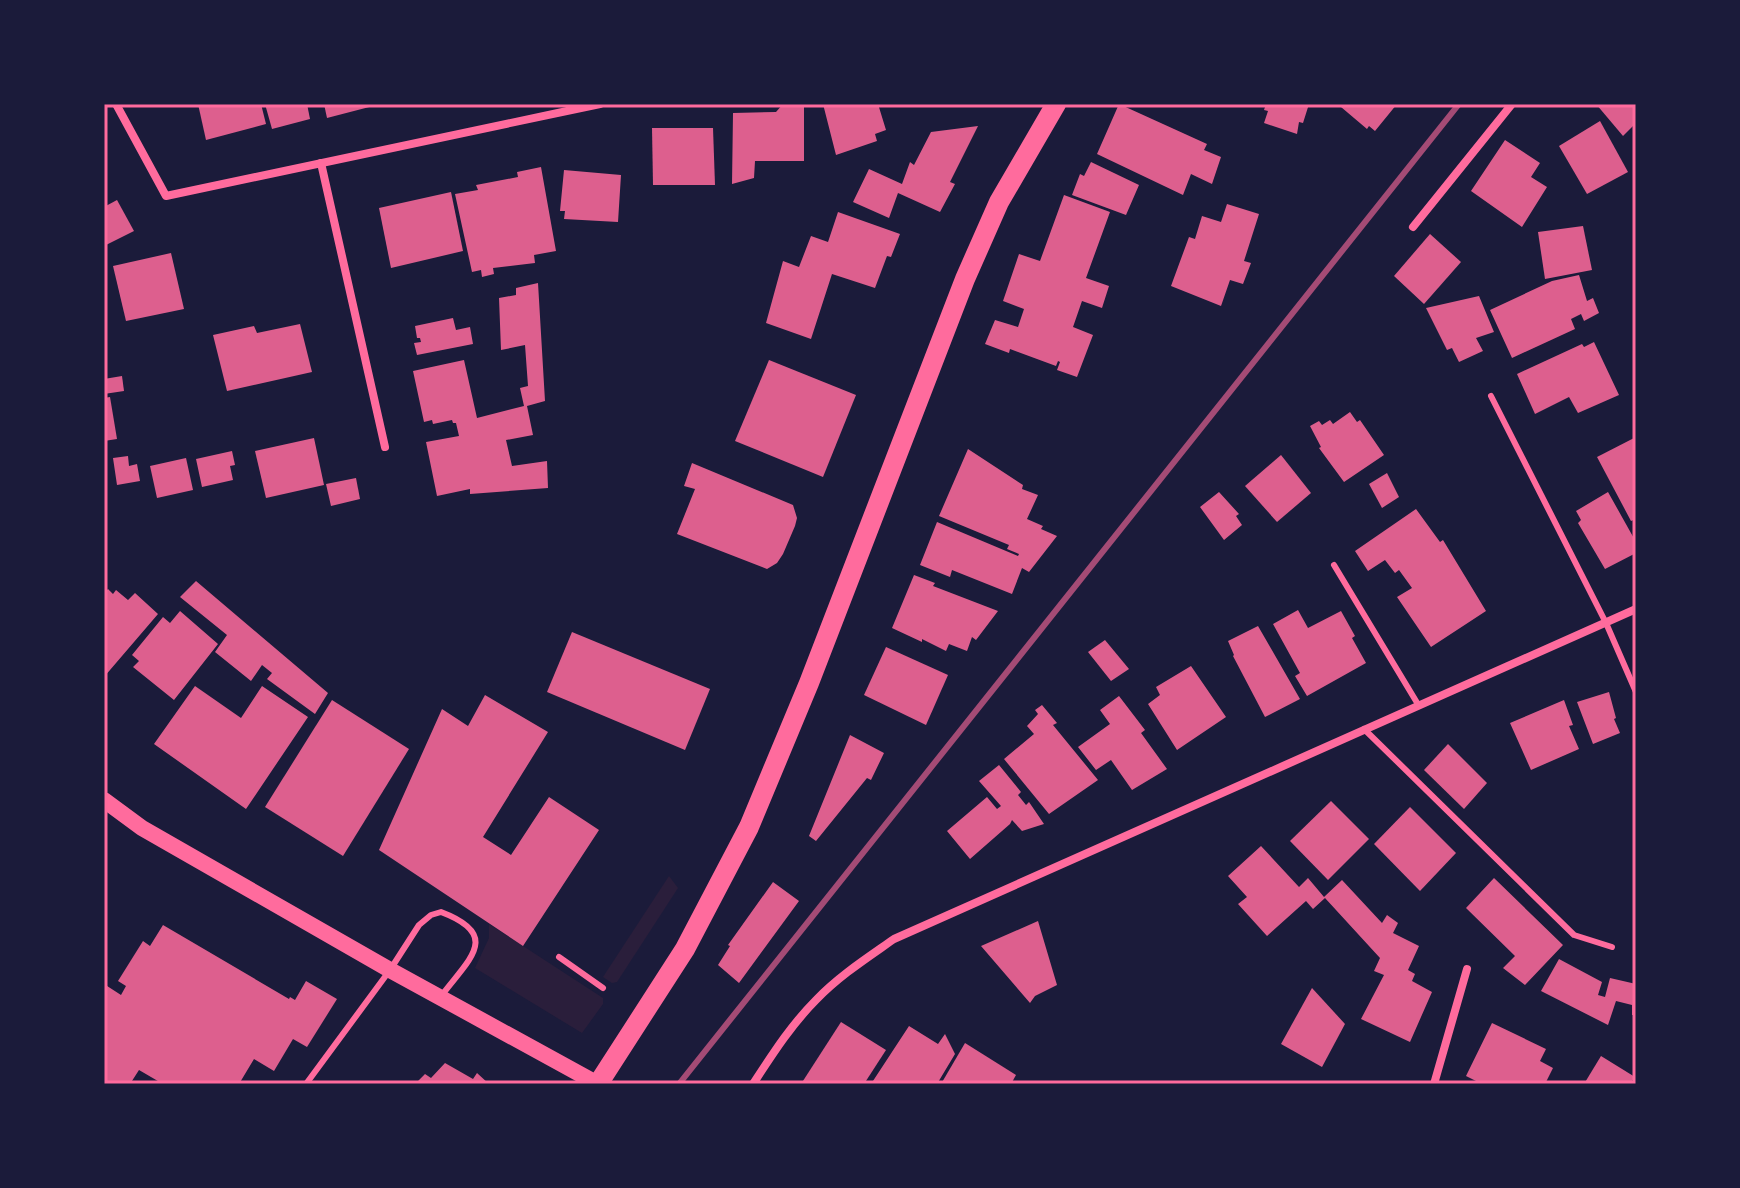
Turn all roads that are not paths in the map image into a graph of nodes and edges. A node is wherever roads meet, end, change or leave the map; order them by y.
1 (116, 104) edge
2 (600, 104) edge
3 (1056, 104) edge
4 (1512, 104) edge
5 (321, 163) junction
6 (1413, 227) dead end
7 (1491, 396) dead end
8 (385, 447) dead end
9 (1334, 565) dead end
10 (1636, 609) edge
11 (1606, 623) junction
12 (1636, 692) edge
13 (1419, 706) junction
14 (1364, 729) junction
15 (104, 800) edge
16 (1612, 947) dead end
17 (559, 957) dead end
18 (1467, 969) dead end
19 (390, 970) junction
20 (603, 988) dead end
21 (440, 998) junction
22 (306, 1084) edge
23 (598, 1084) edge
24 (753, 1084) edge
25 (1434, 1084) edge

1 - 5 street
2 - 5 street
3 - 23 main road
4 - 6 street
5 - 8 street
7 - 11 lane
9 - 13 lane
10 - 11 street
11 - 12 lane
11 - 13 street
13 - 14 street
14 - 16 lane
14 - 24 street
15 - 19 main road
17 - 20 lane
18 - 25 street
19 - 21 main road
19 - 21 lane
19 - 22 lane
21 - 23 main road

